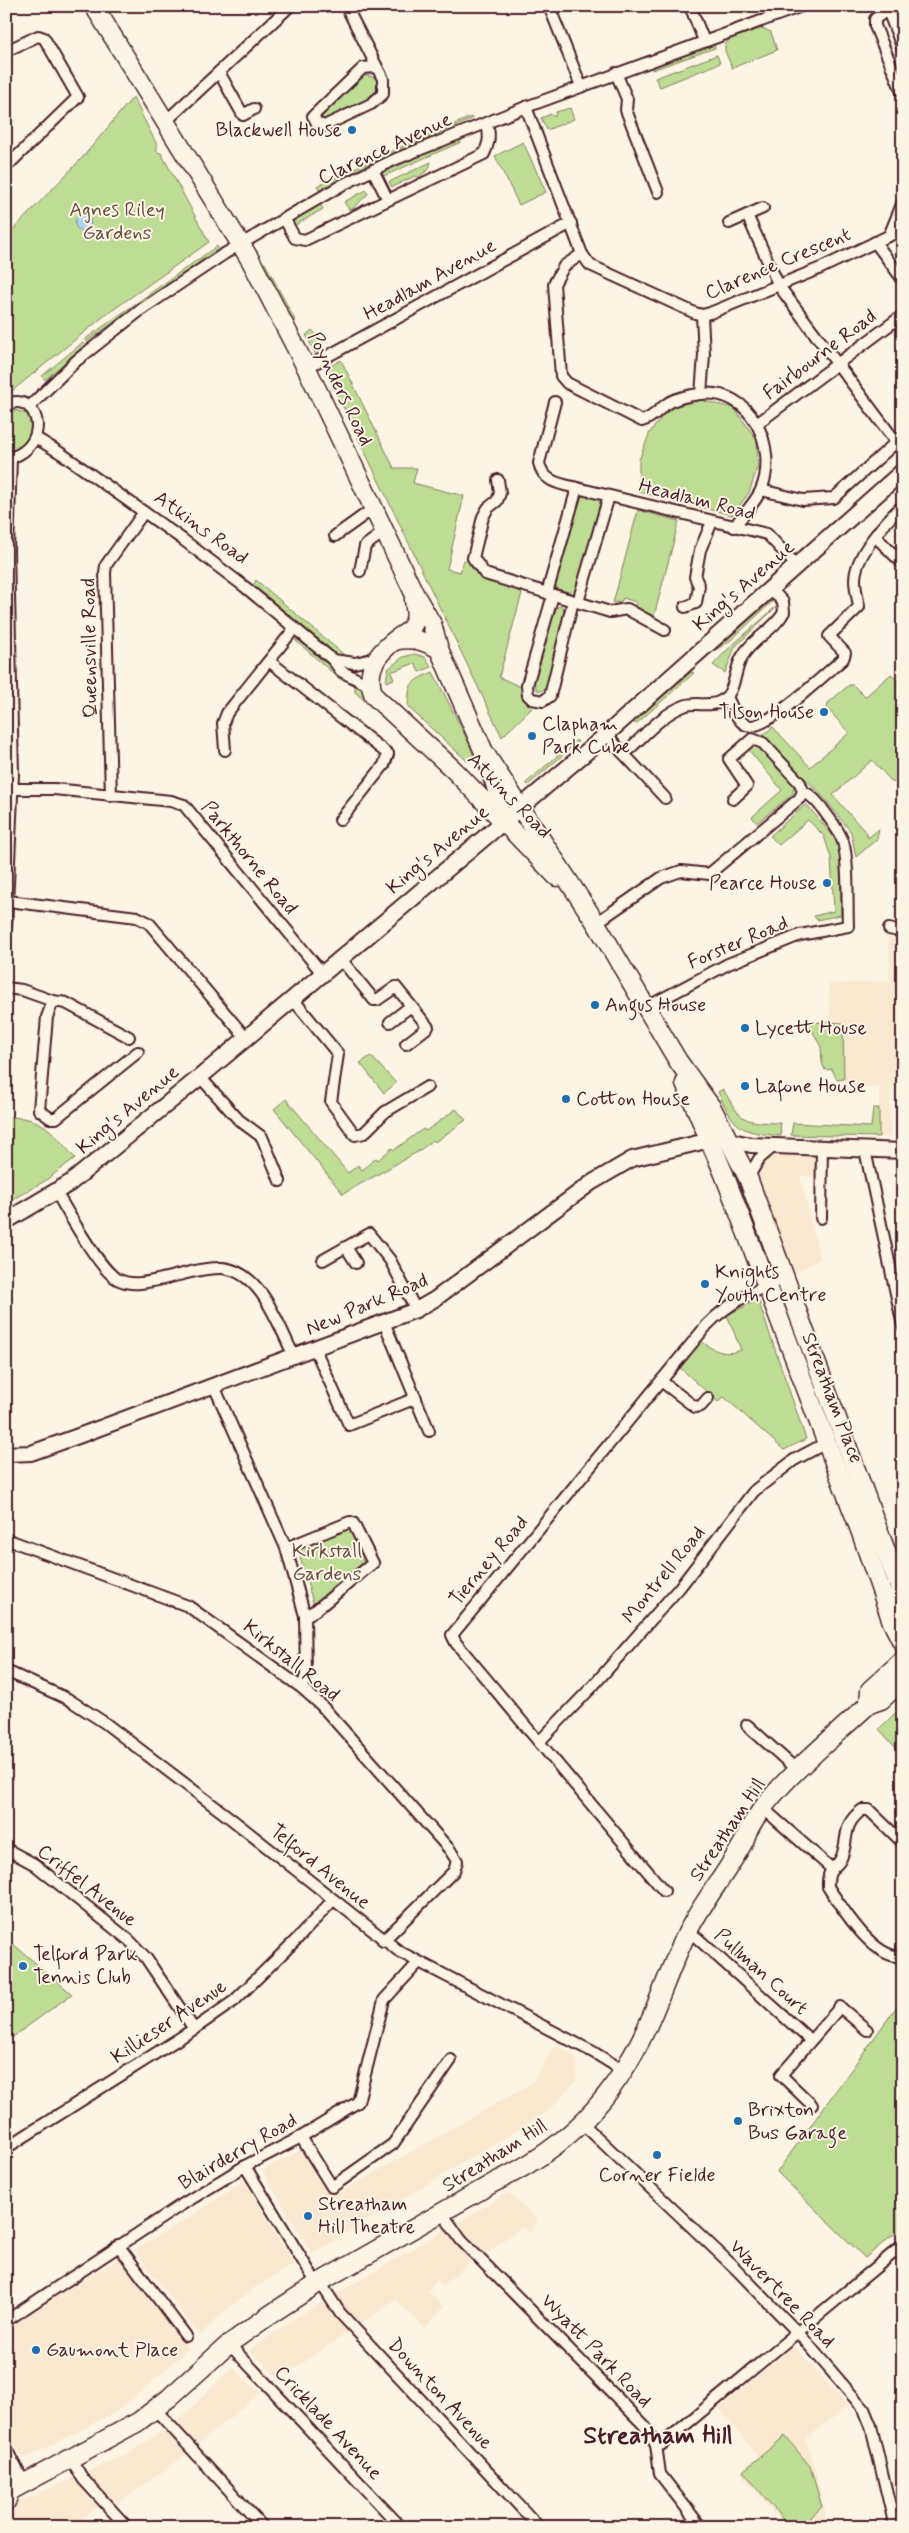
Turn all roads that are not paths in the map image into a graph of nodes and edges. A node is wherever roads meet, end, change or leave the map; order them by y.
1 (94, 6) edge
2 (290, 6) edge
3 (346, 6) edge
4 (549, 6) edge
5 (690, 6) edge
6 (798, 7) edge
7 (886, 8) edge
8 (704, 41) junction
9 (903, 49) edge
10 (6, 51) edge
11 (375, 67) junction
12 (616, 73) junction
13 (220, 74) junction
14 (581, 86) junction
15 (903, 94) edge
16 (526, 107) junction
17 (254, 109) dead end
18 (165, 122) junction
19 (486, 123) junction
20 (6, 167) edge
21 (373, 170) junction
22 (658, 192) dead end
23 (388, 200) junction
24 (903, 202) edge
25 (762, 208) dead end
26 (747, 215) junction
27 (284, 218) junction
28 (571, 223) junction
29 (729, 223) dead end
30 (903, 229) edge
31 (889, 236) junction
32 (875, 242) junction
33 (241, 244) junction
34 (582, 254) junction
35 (903, 280) edge
36 (779, 286) junction
37 (702, 315) junction
38 (903, 315) edge
39 (836, 364) junction
40 (306, 368) junction
41 (701, 394) junction
42 (555, 402) dead end
43 (6, 406) edge
44 (28, 407) junction
45 (758, 423) junction
46 (36, 438) junction
47 (900, 439) edge
48 (9, 457) edge
49 (902, 472) edge
50 (498, 480) dead end
51 (577, 488) junction
52 (761, 490) junction
53 (609, 496) junction
54 (903, 505) edge
55 (374, 508) junction
56 (144, 512) junction
57 (712, 522) junction
58 (734, 528) junction
59 (385, 531) junction
60 (335, 536) dead end
61 (876, 537) junction
62 (903, 564) edge
63 (797, 566) junction
64 (360, 571) dead end
65 (771, 589) junction
66 (414, 593) junction
67 (550, 594) junction
68 (576, 601) junction
69 (685, 607) dead end
70 (7, 614) edge
71 (294, 629) junction
72 (665, 630) dead end
73 (393, 641) junction
74 (439, 649) junction
75 (376, 658) junction
76 (333, 660) junction
77 (269, 661) junction
78 (370, 686) junction
79 (727, 697) junction
80 (606, 734) junction
81 (225, 750) dead end
82 (484, 752) junction
83 (622, 752) junction
84 (9, 757) edge
85 (12, 789) junction
86 (803, 791) junction
87 (111, 796) junction
88 (665, 798) dead end
89 (732, 799) dead end
90 (518, 806) junction
91 (340, 820) dead end
92 (504, 820) junction
93 (8, 901) edge
94 (584, 907) junction
95 (596, 923) junction
96 (6, 927) edge
97 (889, 929) dead end
98 (903, 932) edge
99 (340, 958) junction
100 (322, 973) junction
101 (6, 988) edge
102 (292, 998) junction
103 (53, 1001) junction
104 (411, 1006) junction
105 (647, 1006) junction
106 (390, 1022) dead end
107 (129, 1037) dead end
108 (246, 1038) junction
109 (406, 1044) dead end
110 (138, 1052) dead end
111 (200, 1077) junction
112 (427, 1087) dead end
113 (721, 1137) junction
114 (774, 1146) junction
115 (822, 1148) junction
116 (865, 1150) junction
117 (903, 1151) edge
118 (748, 1178) junction
119 (280, 1181) dead end
120 (56, 1192) junction
121 (821, 1218) dead end
122 (6, 1221) edge
123 (346, 1247) junction
124 (323, 1260) dead end
125 (356, 1263) dead end
126 (786, 1278) junction
127 (767, 1286) junction
128 (416, 1310) junction
129 (384, 1322) junction
130 (903, 1326) edge
131 (315, 1349) junction
132 (294, 1356) junction
133 (661, 1381) junction
134 (214, 1386) junction
135 (416, 1398) junction
136 (708, 1398) dead end
137 (429, 1431) dead end
138 (826, 1443) junction
139 (6, 1454) edge
140 (6, 1539) edge
141 (286, 1548) junction
142 (901, 1594) edge
143 (305, 1616) junction
144 (903, 1616) edge
145 (903, 1644) edge
146 (903, 1660) edge
147 (6, 1671) edge
148 (903, 1680) edge
149 (302, 1688) junction
150 (869, 1704) junction
151 (747, 1725) dead end
152 (539, 1742) junction
153 (798, 1771) junction
154 (764, 1809) junction
155 (903, 1843) edge
156 (6, 1849) edge
157 (831, 1868) junction
158 (664, 1891) dead end
159 (332, 1901) junction
160 (687, 1933) junction
161 (383, 1940) junction
162 (903, 1956) edge
163 (418, 1963) junction
164 (194, 2029) junction
165 (867, 2030) dead end
166 (810, 2040) junction
167 (452, 2060) dead end
168 (624, 2071) junction
169 (812, 2105) dead end
170 (582, 2123) junction
171 (301, 2137) junction
172 (6, 2148) edge
173 (245, 2166) junction
174 (442, 2213) junction
175 (118, 2245) junction
176 (903, 2245) edge
177 (318, 2283) junction
178 (6, 2321) edge
179 (796, 2331) junction
180 (186, 2336) dead end
181 (229, 2344) junction
182 (155, 2410) junction
183 (656, 2446) junction
184 (6, 2454) edge
185 (71, 2459) junction
186 (11, 2492) edge
187 (127, 2527) edge
188 (263, 2527) edge
189 (401, 2527) edge
190 (539, 2527) edge
191 (701, 2527) edge
192 (895, 2527) edge

1 - 18 highway, Poynders Road
2 - 13 street
3 - 11 street
4 - 14 street
5 - 8 street
6 - 8 street, Clarence Avenue
7 - 9 street
7 - 15 street
8 - 12 street, Clarence Avenue
10 - 20 street
11 - 11 street
12 - 14 street, Clarence Avenue
12 - 22 street
13 - 17 street
13 - 18 street
14 - 16 street, Clarence Avenue
16 - 19 street, Clarence Avenue
16 - 28 street
18 - 33 highway, Poynders Road
19 - 21 street, Clarence Avenue
19 - 23 street
21 - 23 street
21 - 27 street, Clarence Avenue
23 - 27 street
24 - 31 street
25 - 26 street
26 - 29 street
26 - 36 street
27 - 33 street, Clarence Avenue
28 - 34 street
28 - 40 street, Headlam Avenue
30 - 31 street, Clarence Crescent
31 - 32 street, Clarence Crescent
32 - 35 street
32 - 36 street, Clarence Crescent
33 - 40 highway, Poynders Road
33 - 44 street, Clarence Avenue
34 - 37 street, Clarence Crescent
34 - 41 street
36 - 37 street, Clarence Crescent
36 - 39 street
37 - 41 street
38 - 39 street, Fairbourne Road
39 - 45 street, Fairbourne Road
39 - 47 street
40 - 55 highway, Poynders Road
41 - 45 street
42 - 51 street, Headlam Road
43 - 44 street
44 - 46 street
45 - 52 street
46 - 48 street
46 - 56 street, Atkins Road
47 - 52 street
48 - 70 street
49 - 63 main road, King's Avenue
50 - 67 street
51 - 53 street, Headlam Road
51 - 67 street
52 - 58 street
53 - 57 street, Headlam Road
53 - 68 street
54 - 61 street
55 - 59 highway, Poynders Road
55 - 60 street
56 - 71 street, Atkins Road
56 - 87 street, Queensville Road
57 - 58 street, Headlam Road
57 - 69 street
58 - 63 street, Headlam Road
59 - 64 street
59 - 66 highway, Poynders Road
61 - 62 street
61 - 79 street
63 - 65 main road, King's Avenue
65 - 79 street
65 - 80 main road, King's Avenue
66 - 73 highway
66 - 74 highway, Poynders Road
67 - 68 street
67 - 68 street
68 - 72 street
70 - 84 street
71 - 76 street, Atkins Road
71 - 77 street
73 - 74 highway
73 - 75 highway
74 - 82 highway, Poynders Road
75 - 76 street
75 - 78 highway
76 - 78 street, Atkins Road
77 - 81 street
77 - 91 street
78 - 92 highway, Atkins Road
79 - 83 street
80 - 83 street
80 - 90 main road, King's Avenue
82 - 90 highway, Poynders Road
82 - 92 main road
83 - 88 street
84 - 85 street
85 - 87 street, Parkthorne Road
85 - 93 street
86 - 89 street
86 - 95 street
86 - 105 street, Forster Road
87 - 100 street, Parkthorne Road
90 - 92 main road, King's Avenue
90 - 94 highway, Atkins Road
92 - 94 highway, Atkins Road
92 - 99 main road, King's Avenue
93 - 96 street
93 - 108 street
94 - 95 highway, Atkins Road
95 - 105 highway, Atkins Road
97 - 98 street
99 - 100 main road, King's Avenue
99 - 104 street
100 - 102 main road, King's Avenue
101 - 103 street
102 - 108 main road, King's Avenue
102 - 112 street
103 - 107 street
103 - 110 street
104 - 106 street
104 - 109 street
105 - 113 highway, Atkins Road
108 - 111 main road, King's Avenue
111 - 119 street
111 - 120 main road, King's Avenue
113 - 114 street, New Park Road
113 - 118 highway, Streatham Place
113 - 127 highway, Streatham Place
113 - 128 street, New Park Road
114 - 115 street, New Park Road
114 - 118 street
115 - 116 street, New Park Road
115 - 121 street
116 - 117 street, New Park Road
116 - 130 street
118 - 126 highway, Streatham Place
120 - 122 main road, King's Avenue
120 - 132 street
123 - 124 street
123 - 125 street
123 - 128 street
126 - 127 street, Tierney Road
126 - 142 highway, Streatham Place
127 - 133 street, Tierney Road
127 - 138 highway, Streatham Place
128 - 129 street, New Park Road
129 - 131 street, New Park Road
129 - 135 street
131 - 132 street, New Park Road
131 - 135 street
132 - 134 street, New Park Road
133 - 136 street
133 - 152 street, Tierney Road
134 - 139 street, New Park Road
134 - 141 street
135 - 137 street
138 - 145 highway, Streatham Place
138 - 152 street, Montrell Road
140 - 149 street, Kirkstall Road
141 - 143 street
141 - 143 street
142 - 144 highway, Streatham Place
143 - 149 street
146 - 150 highway, Streatham Hill
147 - 159 street, Telford Avenue
148 - 150 highway, Streatham Hill
149 - 161 street, Kirkstall Road
150 - 153 highway, Streatham Hill
151 - 153 street
152 - 158 street, Tierney Road
153 - 154 highway, Streatham Hill
154 - 157 street
154 - 160 highway, Streatham Hill
155 - 157 street
156 - 164 street, Criffel Avenue
157 - 162 street
159 - 161 street, Telford Avenue
159 - 164 street, Killieser Avenue
160 - 166 street, Pullman Court
160 - 168 highway, Streatham Hill
161 - 163 street, Telford Avenue
163 - 168 street, Telford Avenue
163 - 171 street, Blairderry Road
164 - 172 street, Killieser Avenue
165 - 166 street, Pullman Court
166 - 169 street, Pullman Court
167 - 171 street
168 - 170 highway, Streatham Hill
170 - 174 highway, Streatham Hill
170 - 179 street, Wavertree Road
171 - 173 street, Blairderry Road
173 - 175 street, Blairderry Road
173 - 177 street, Downton Avenue
174 - 177 highway, Streatham Hill
174 - 183 street, Wyatt Park Road
175 - 178 street, Blairderry Road
175 - 180 street
176 - 179 street
177 - 181 highway, Streatham Hill
177 - 190 street, Downton Avenue
179 - 183 street
179 - 192 street, Wavertree Road
181 - 182 highway, Streatham Hill
181 - 189 street, Cricklade Avenue
182 - 185 highway, Streatham Hill
182 - 188 street
183 - 191 street, Wyatt Park Road
184 - 186 main road
185 - 186 highway, Streatham Hill
185 - 187 street

